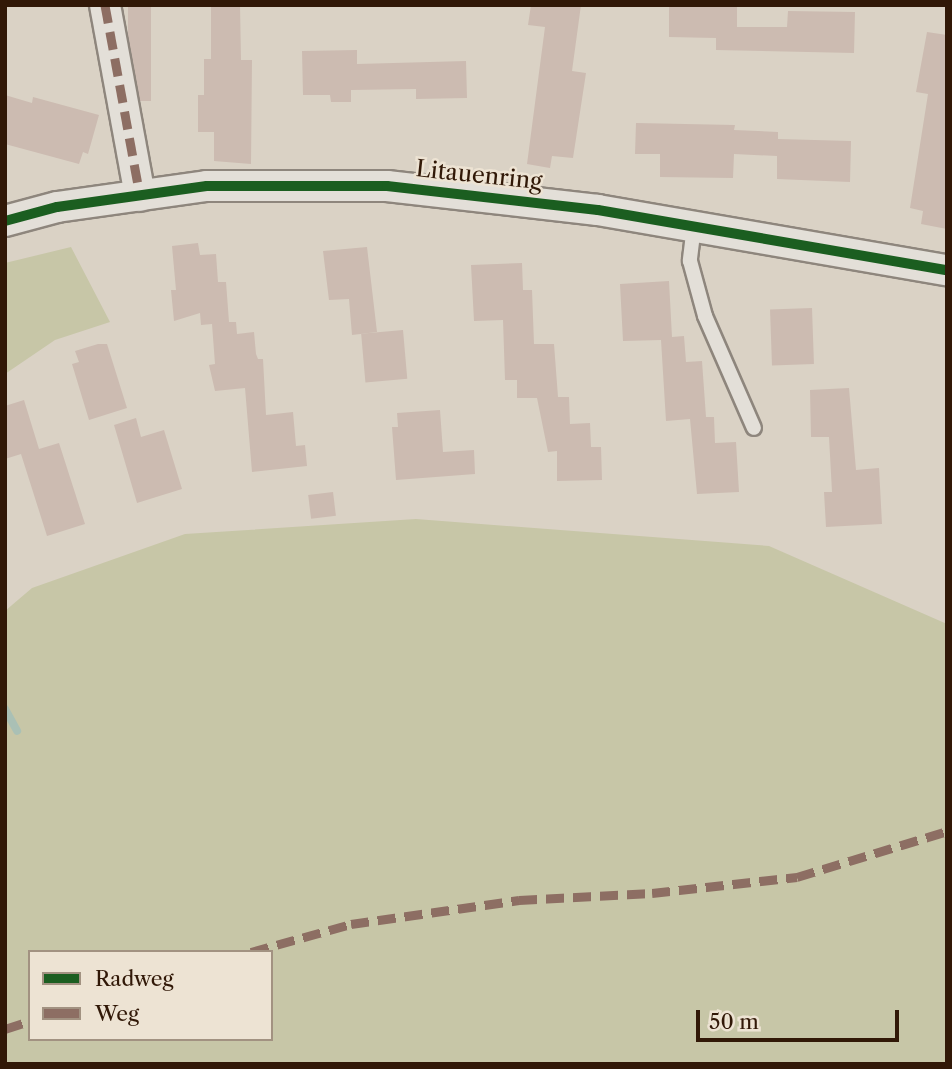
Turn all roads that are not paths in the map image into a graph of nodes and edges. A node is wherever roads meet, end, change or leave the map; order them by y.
1 (105, 5) edge
2 (140, 196) junction
3 (5, 221) edge
4 (694, 226) junction
5 (947, 270) edge
6 (754, 428) dead end

1 - 2 street
2 - 3 street, Litauenring
2 - 4 street, Litauenring
4 - 5 street, Litauenring
4 - 6 lane

